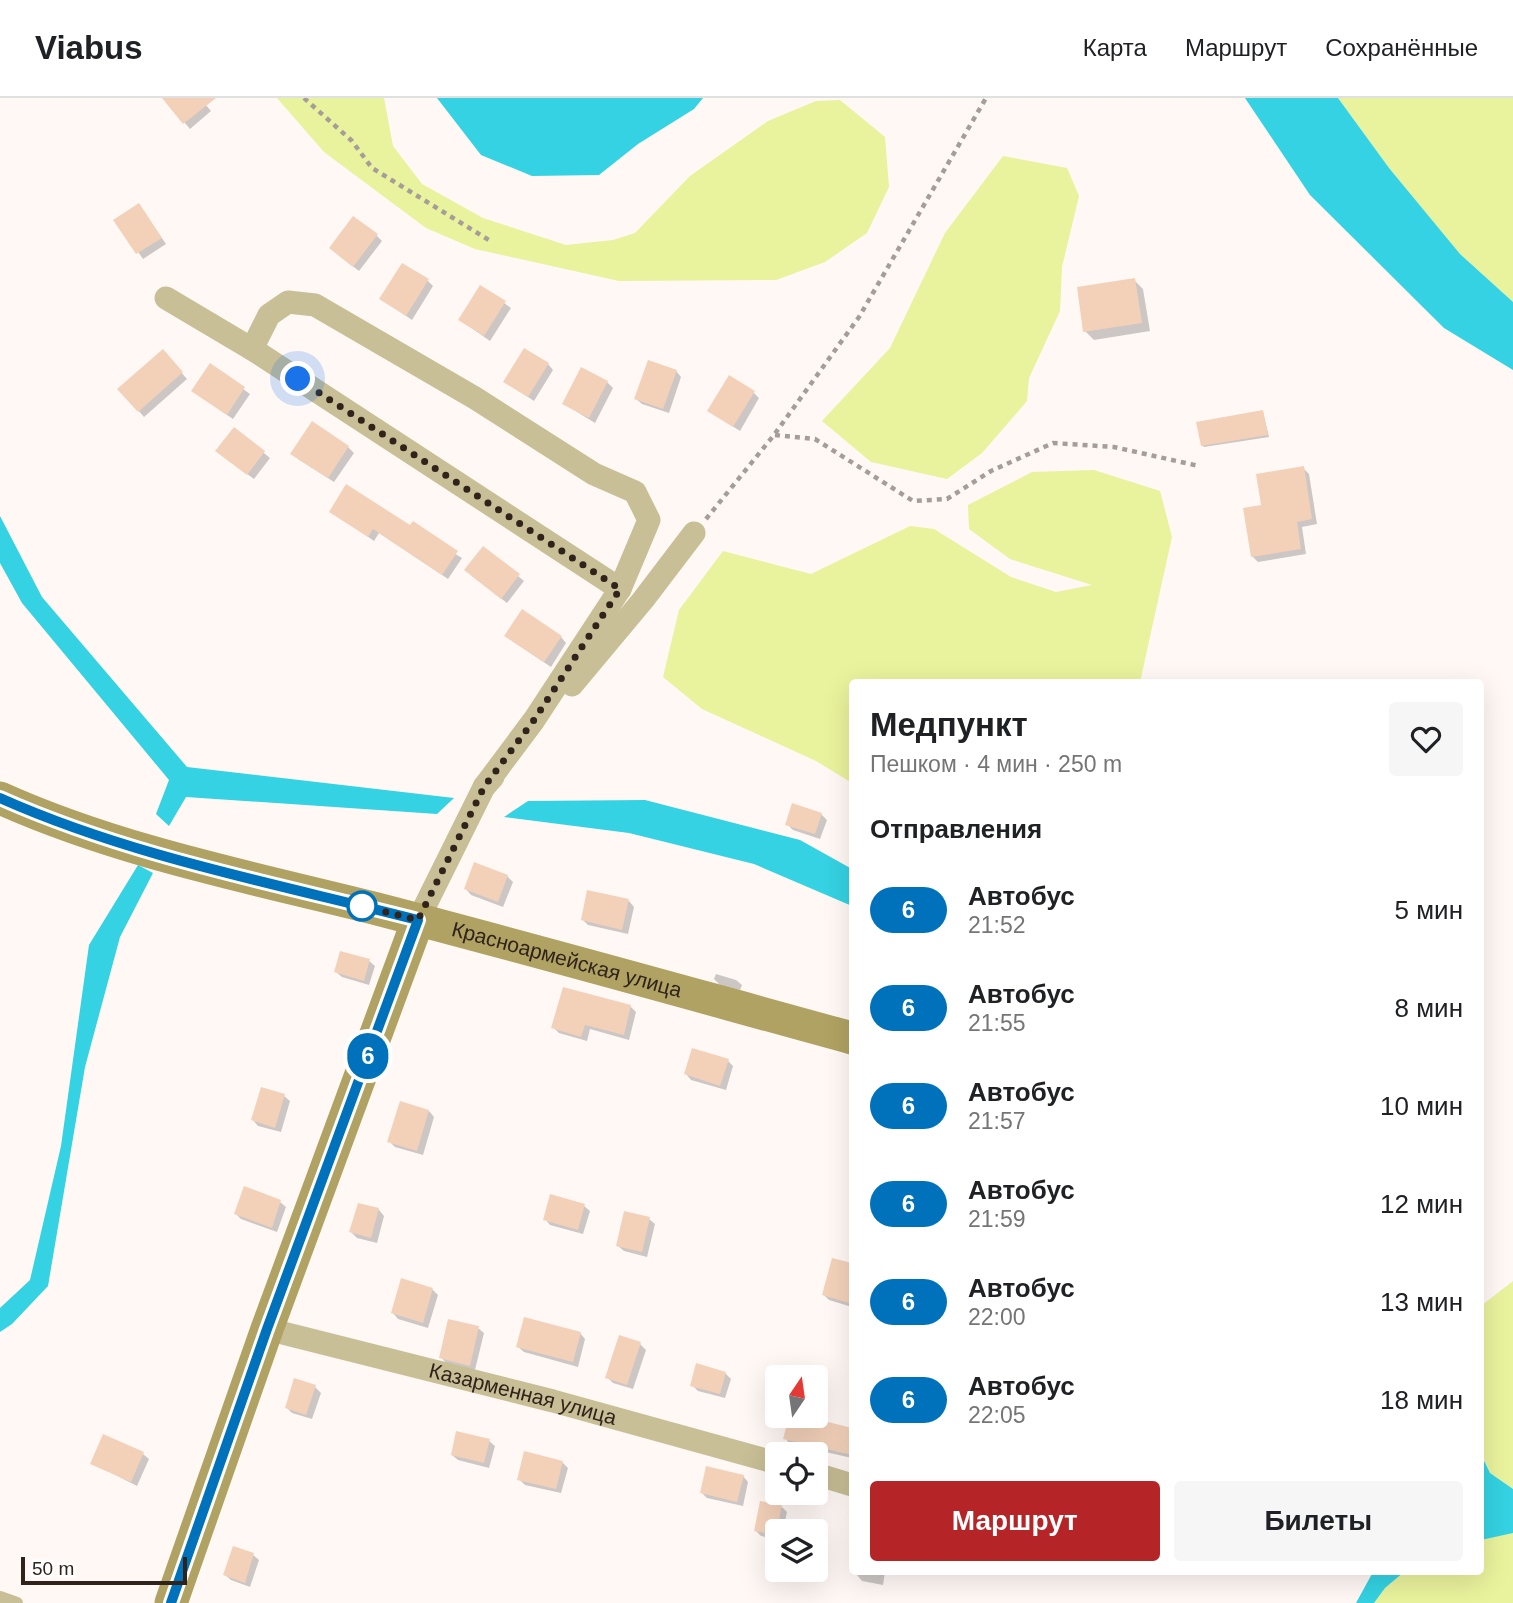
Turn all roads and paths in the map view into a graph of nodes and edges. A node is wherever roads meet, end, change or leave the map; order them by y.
1 (304, 98) edge
2 (986, 98) edge
3 (492, 242) dead end
4 (166, 298) dead end
5 (252, 349) junction
6 (774, 435) junction
7 (1199, 466) dead end
8 (694, 533) joint
9 (620, 589) junction
10 (484, 787) junction
11 (0, 798) edge
12 (418, 920) junction
13 (849, 1037) edge
14 (267, 1329) junction
15 (765, 1461) edge
16 (828, 1478) edge
17 (849, 1484) edge
18 (0, 1597) edge
19 (17, 1603) edge
20 (171, 1603) edge

1 - 3 path
2 - 6 path
4 - 5 street
5 - 9 street
5 - 9 street
6 - 7 path
6 - 8 path
8 - 10 street
9 - 10 street
10 - 12 street
11 - 12 street, Красноармейская улица
12 - 13 street, Красноармейская улица
12 - 14 street
14 - 15 street, Казарменная улица
14 - 20 street
16 - 17 street
18 - 19 lane

